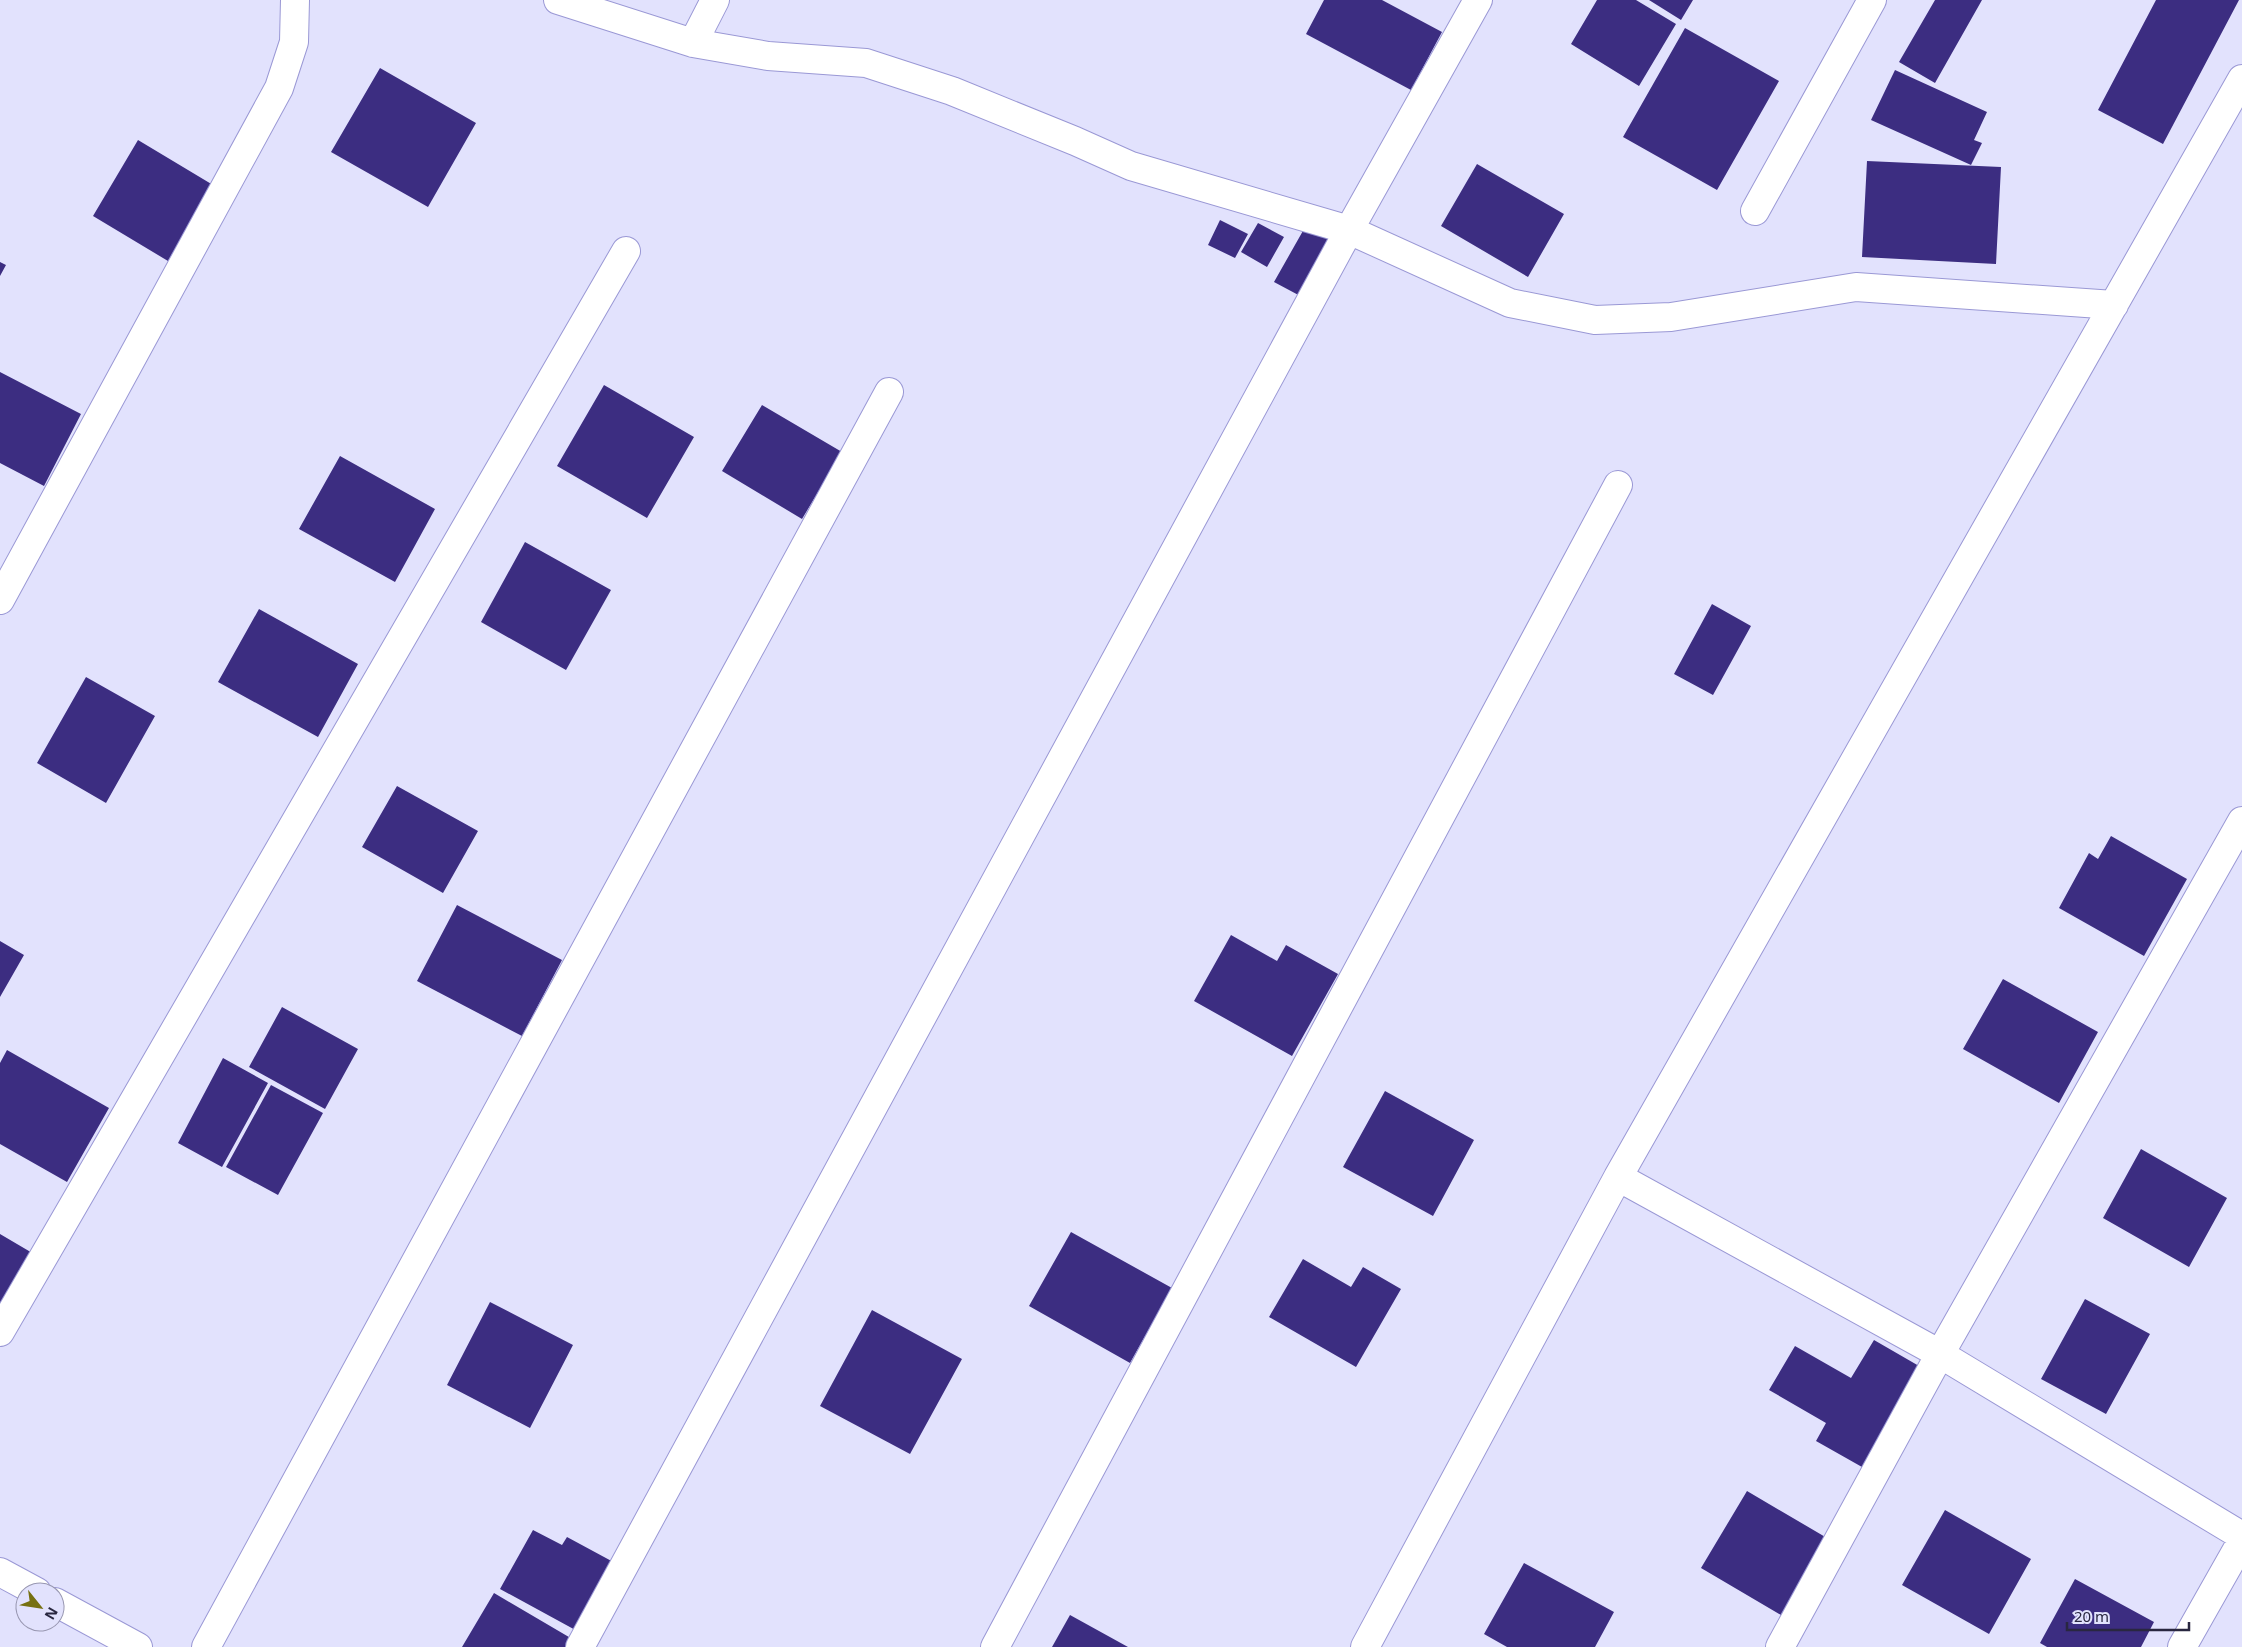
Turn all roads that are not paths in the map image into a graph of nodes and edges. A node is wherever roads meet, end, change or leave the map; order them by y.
1 (295, 0) edge
2 (558, 0) edge
3 (715, 0) edge
4 (1478, 0) edge
5 (1872, 0) edge
6 (693, 43) junction
7 (2242, 79) edge
8 (1755, 211) dead end
9 (1349, 230) junction
10 (626, 251) dead end
11 (2114, 305) junction
12 (889, 392) dead end
13 (1618, 485) dead end
14 (0, 600) edge
15 (2242, 821) edge
16 (1618, 1177) junction
17 (0, 1332) edge
18 (1940, 1354) junction
19 (2242, 1536) edge
20 (2242, 1541) edge
21 (0, 1572) edge
22 (18, 1582) edge
23 (65, 1607) edge
24 (138, 1647) edge
25 (206, 1647) edge
26 (580, 1647) edge
27 (995, 1647) edge
28 (1365, 1647) edge
29 (1780, 1647) edge
30 (2182, 1647) edge

1 - 14 street
2 - 6 street
3 - 6 street
4 - 9 street
5 - 8 street
6 - 9 street
7 - 11 street
9 - 11 street
9 - 26 street
10 - 17 street
11 - 16 street
12 - 25 street
13 - 27 street
15 - 18 street
16 - 18 street
16 - 28 street
18 - 19 street
18 - 29 street
20 - 30 street
21 - 22 street
23 - 24 street

